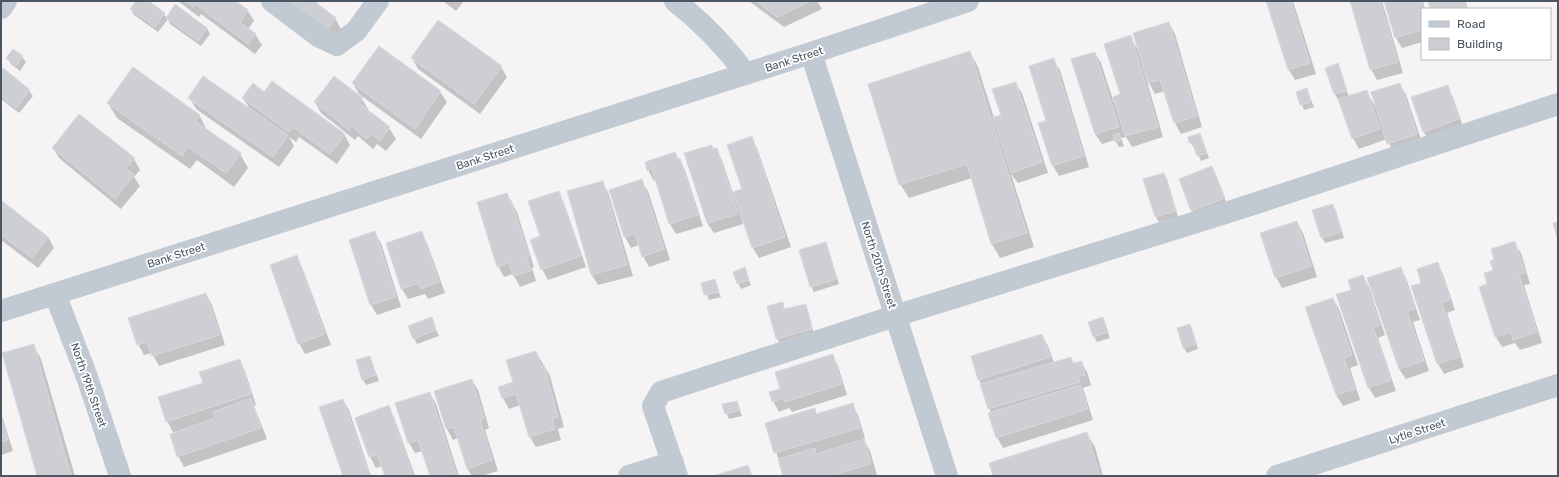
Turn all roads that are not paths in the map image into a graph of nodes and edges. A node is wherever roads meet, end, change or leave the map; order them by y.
1 (6, 1) edge
2 (272, 1) edge
3 (378, 1) edge
4 (675, 1) edge
5 (968, 1) edge
6 (1, 8) edge
7 (812, 53) junction
8 (746, 74) junction
9 (1558, 104) edge
10 (55, 294) junction
11 (1, 311) edge
12 (895, 316) junction
13 (1558, 385) edge
14 (675, 469) edge
15 (120, 476) edge
16 (629, 476) edge
17 (946, 476) edge
18 (1277, 476) edge

1 - 6 street
2 - 3 street
4 - 8 street
5 - 7 street, Bank Street
7 - 8 street, Bank Street
7 - 12 street, North 20th Street
8 - 10 street, Bank Street
9 - 12 street
10 - 11 street, Bank Street
10 - 15 street, North 19th Street
12 - 14 street
12 - 17 street, North 20th Street
13 - 18 street, Lytle Street
14 - 16 street

